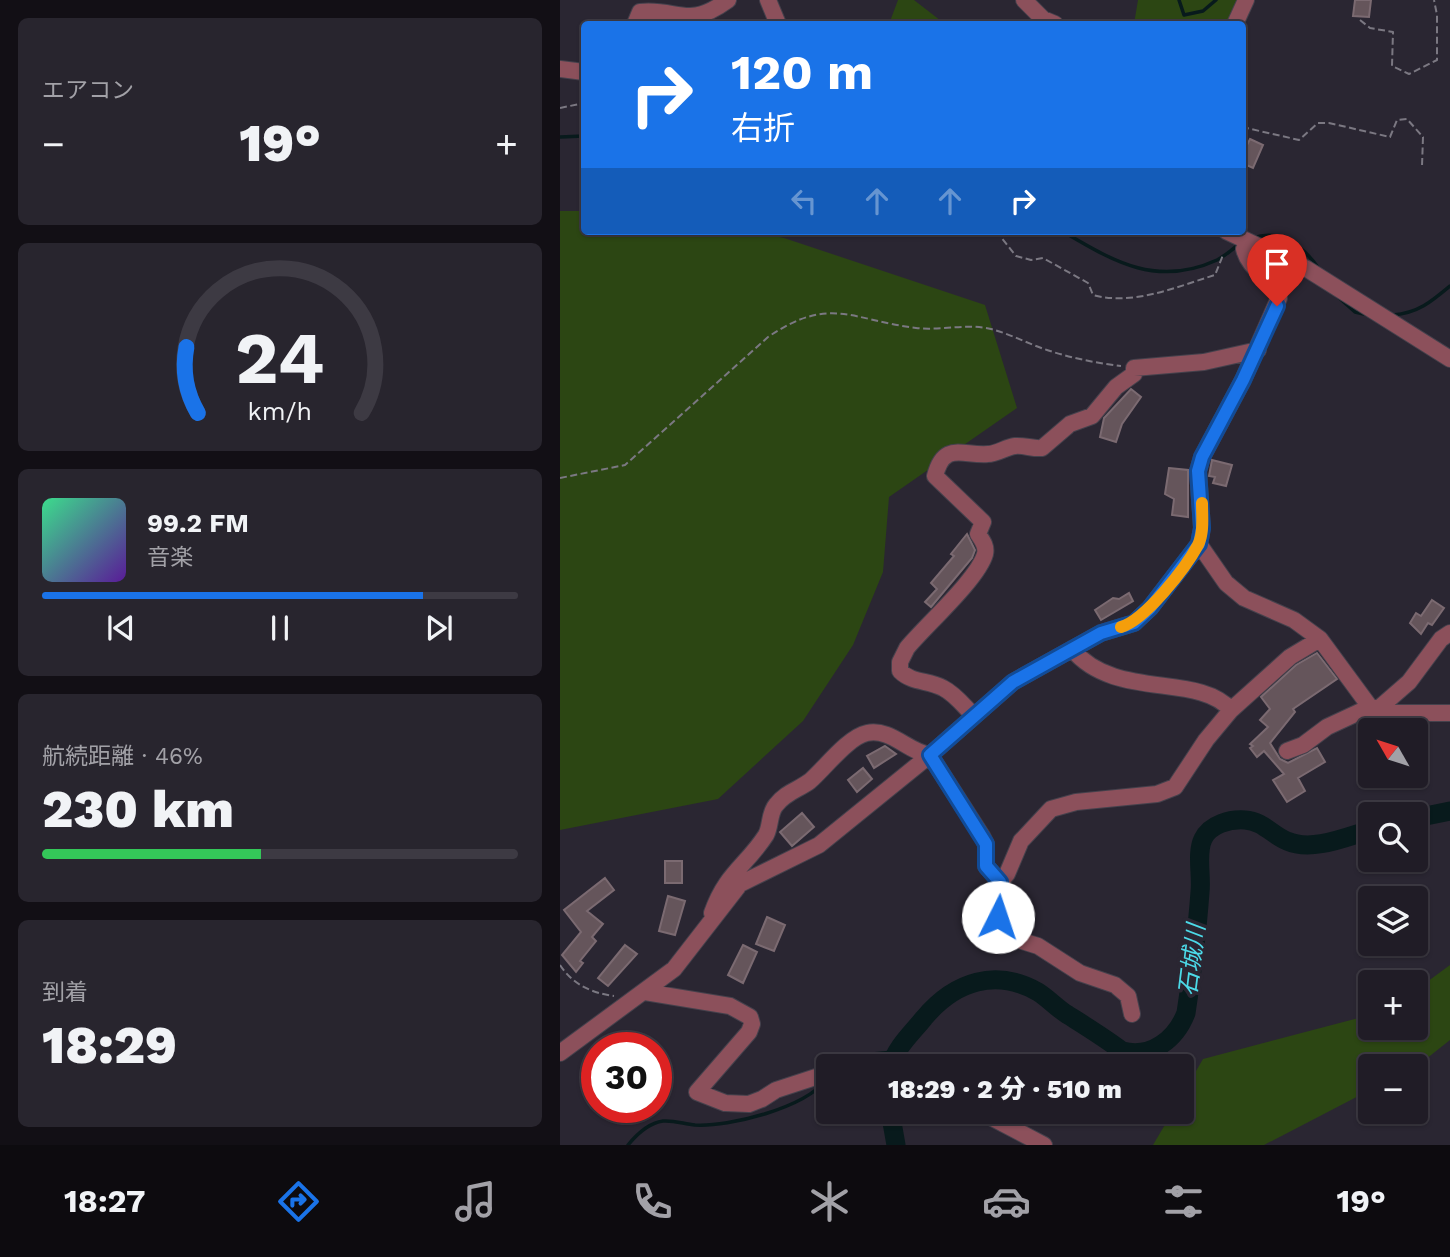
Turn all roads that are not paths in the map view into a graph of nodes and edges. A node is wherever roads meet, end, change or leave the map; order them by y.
1 (728, 0) edge
2 (1024, 0) edge
3 (1247, 0) edge
4 (775, 2) edge
5 (636, 21) edge
6 (778, 21) edge
7 (1048, 21) edge
8 (1236, 21) edge
9 (560, 69) edge
10 (581, 72) edge
11 (1234, 235) edge
12 (1248, 242) junction
13 (1258, 350) junction
14 (1450, 359) edge
15 (1199, 544) junction
16 (1450, 633) edge
17 (1320, 639) junction
18 (1072, 649) junction
19 (1374, 708) junction
20 (1231, 710) junction
21 (1450, 713) edge
22 (973, 715) junction
23 (1287, 751) dead end
24 (930, 755) junction
25 (1000, 882) junction
26 (709, 925) junction
27 (645, 992) junction
28 (1132, 1014) dead end
29 (560, 1053) edge
30 (816, 1077) edge
31 (1004, 1124) edge
32 (1044, 1145) edge

1 - 5 street
2 - 7 street
3 - 8 street
4 - 6 street
9 - 10 street
11 - 12 street
12 - 13 street
12 - 14 street
13 - 15 street
13 - 22 street
15 - 17 street
15 - 18 street
16 - 19 street
17 - 19 street
17 - 20 street
18 - 20 street
18 - 22 street
19 - 21 street
19 - 23 street
20 - 25 street
22 - 24 street
24 - 25 street
24 - 26 street
24 - 26 street
25 - 28 street
26 - 27 street
27 - 29 street
27 - 30 street
31 - 32 street

